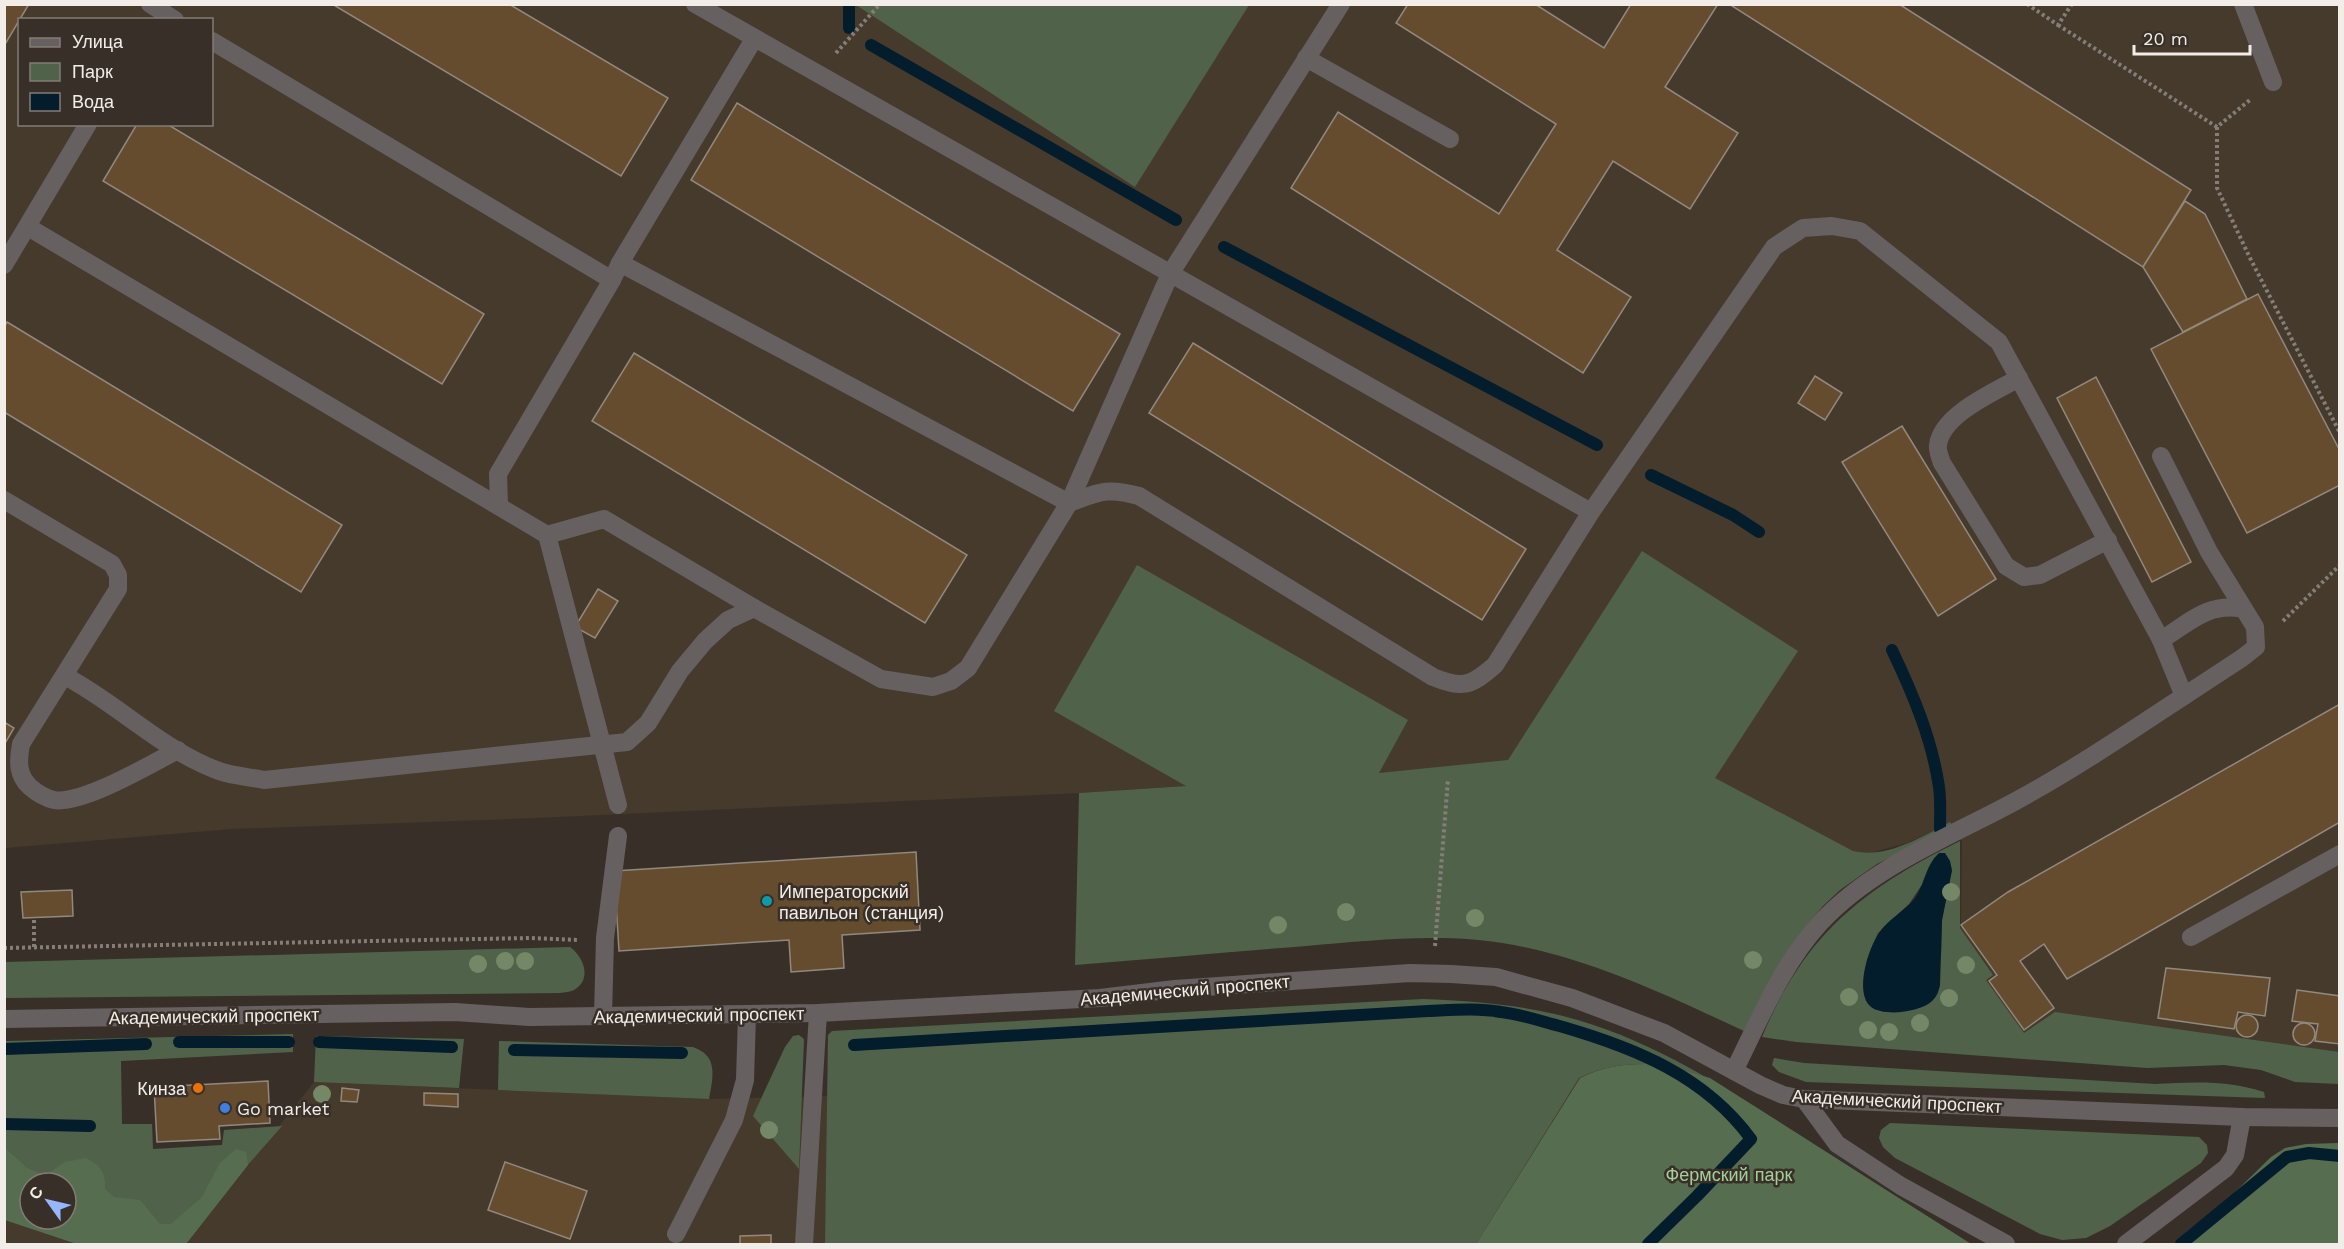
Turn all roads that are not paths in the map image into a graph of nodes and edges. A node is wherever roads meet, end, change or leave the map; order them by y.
1 (695, 4) edge
2 (1341, 4) edge
3 (2243, 4) edge
4 (152, 11) edge
5 (170, 18) edge
6 (754, 39) junction
7 (213, 42) edge
8 (1306, 58) junction
9 (2273, 82) road end
10 (87, 126) edge
11 (1450, 139) dead end
12 (28, 227) junction
13 (620, 263) junction
14 (4, 265) edge
15 (1170, 274) junction
16 (612, 280) junction
17 (2019, 378) junction
18 (2161, 456) dead end
19 (4, 500) edge
20 (1069, 503) junction
21 (499, 504) junction
22 (1591, 512) junction
23 (547, 534) junction
24 (2108, 540) junction
25 (754, 608) junction
26 (2243, 609) junction
27 (2161, 640) junction
28 (64, 676) junction
29 (2184, 696) junction
30 (602, 746) junction
31 (178, 750) junction
32 (618, 805) dead end
33 (618, 836) dead end
34 (2339, 856) edge
35 (2191, 937) dead end
36 (818, 1013) junction
37 (603, 1016) junction
38 (747, 1016) junction
39 (4, 1018) edge
40 (1734, 1071) junction
41 (1803, 1100) junction
42 (2242, 1117) junction
43 (2340, 1118) edge
44 (676, 1234) dead end
45 (804, 1245) edge
46 (2006, 1245) edge
47 (2126, 1245) edge

1 - 6 street
2 - 8 street
3 - 9 street
4 - 5 street
6 - 13 street
6 - 15 street
7 - 16 street
8 - 11 street
8 - 15 street
10 - 12 street
12 - 14 street
12 - 21 street
13 - 16 street
13 - 20 street
15 - 20 street
15 - 22 street
16 - 21 street
17 - 22 street
17 - 24 street
17 - 24 street
18 - 26 street
19 - 28 street
20 - 22 street
20 - 25 street
21 - 23 street
23 - 25 street
23 - 30 street
24 - 27 street
25 - 30 street
26 - 27 street
26 - 29 street
27 - 29 street
28 - 31 street
28 - 31 street
29 - 40 street
30 - 31 street
30 - 32 street
33 - 37 street
34 - 35 street
36 - 38 street, Академический проспект
36 - 40 street, Академический проспект
36 - 45 street
37 - 38 street, Академический проспект
37 - 39 street, Академический проспект
38 - 44 street
40 - 41 street, Академический проспект
41 - 42 street, Академический проспект
41 - 46 street
42 - 43 street, Академический проспект
42 - 47 street

